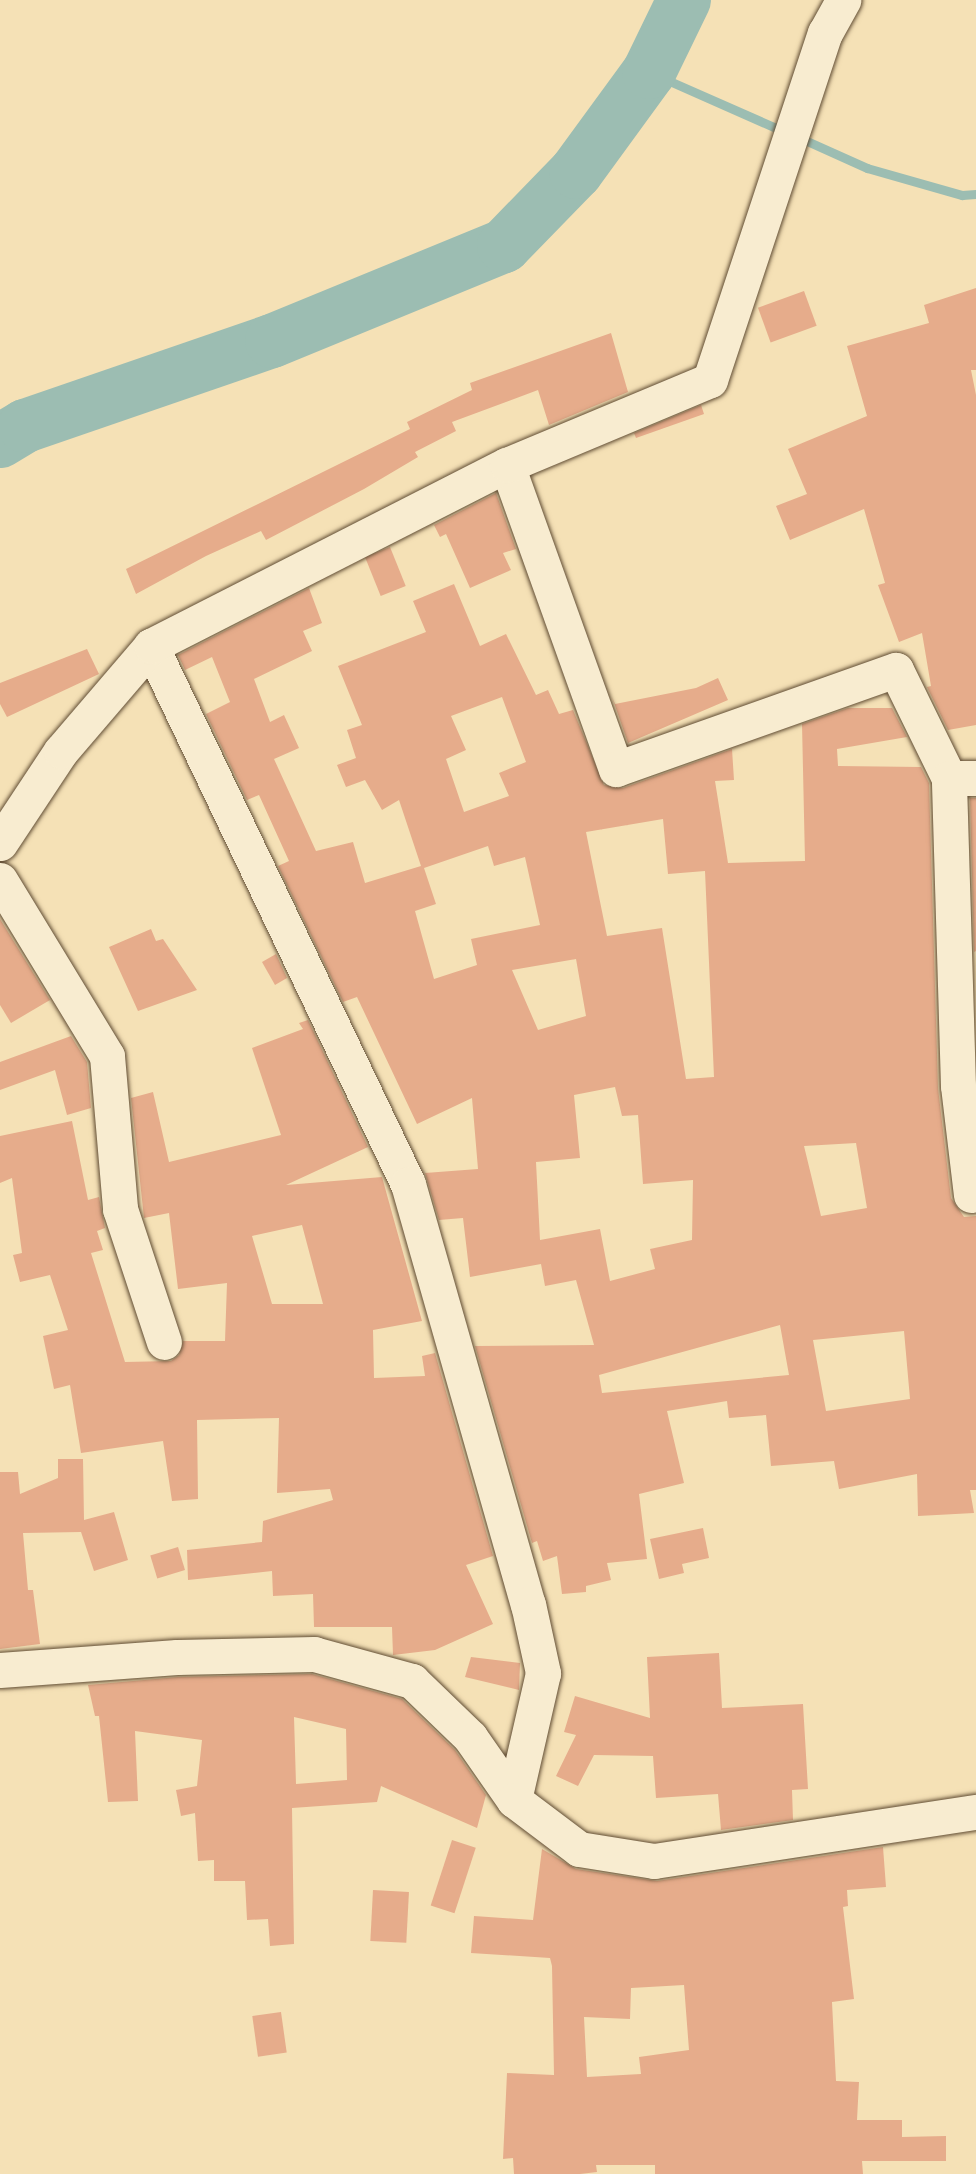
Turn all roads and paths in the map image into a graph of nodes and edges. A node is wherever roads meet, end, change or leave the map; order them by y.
1 (843, 0) edge
2 (507, 465) junction
3 (151, 646) junction
4 (963, 778) edge
5 (0, 843) edge
6 (0, 880) edge
7 (971, 1195) dead end
8 (164, 1342) dead end
9 (0, 1670) edge
10 (514, 1800) junction
11 (976, 1812) edge

1 - 2 street
2 - 3 street
2 - 4 street
3 - 5 street
3 - 10 street
4 - 7 street
6 - 8 street
9 - 10 street
10 - 11 street

